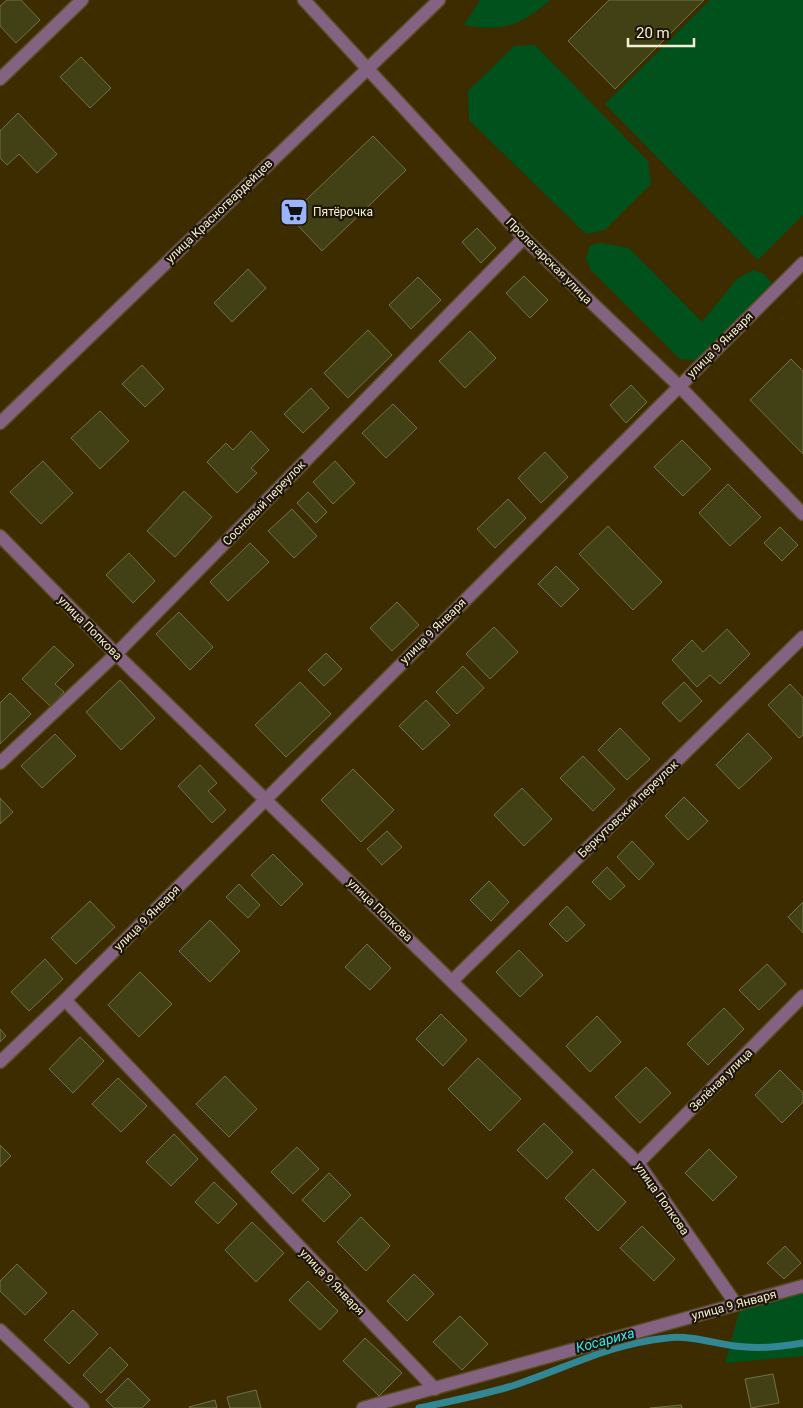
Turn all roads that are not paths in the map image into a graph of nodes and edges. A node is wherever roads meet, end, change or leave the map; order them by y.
1 (82, 0) edge
2 (304, 0) edge
3 (439, 0) edge
4 (367, 68) junction
5 (0, 79) edge
6 (524, 238) junction
7 (803, 263) edge
8 (679, 386) junction
9 (0, 423) edge
10 (803, 514) edge
11 (0, 536) edge
12 (803, 637) edge
13 (116, 654) junction
14 (0, 763) edge
15 (265, 799) junction
16 (452, 981) junction
17 (803, 996) edge
18 (65, 1000) junction
19 (0, 1062) edge
20 (638, 1164) junction
21 (803, 1286) edge
22 (736, 1304) junction
23 (0, 1330) edge
24 (435, 1389) junction
25 (82, 1408) edge
26 (363, 1408) edge

1 - 5 street
2 - 4 street, Пролетарская улица
3 - 4 street, улица Красногвардейцев
4 - 6 street, Пролетарская улица
4 - 9 street, улица Красногвардейцев
6 - 8 street, Пролетарская улица
6 - 13 street, Сосновый переулок
7 - 8 street, улица 9 Января
8 - 10 street, Пролетарская улица
8 - 15 street, улица 9 Января
11 - 13 street, улица Попкова
12 - 16 street, Беркутовский переулок
13 - 14 street, Сосновый переулок
13 - 15 street, улица Попкова
15 - 16 street, улица Попкова
15 - 18 street, улица 9 Января
16 - 20 street, улица Попкова
17 - 20 street, Зелёная улица
18 - 19 street, улица 9 Января
18 - 24 street, улица 9 Января
20 - 22 street, улица Попкова
21 - 22 street, улица 9 Января
22 - 24 street, улица 9 Января
23 - 25 street
24 - 26 street, улица 9 Января

